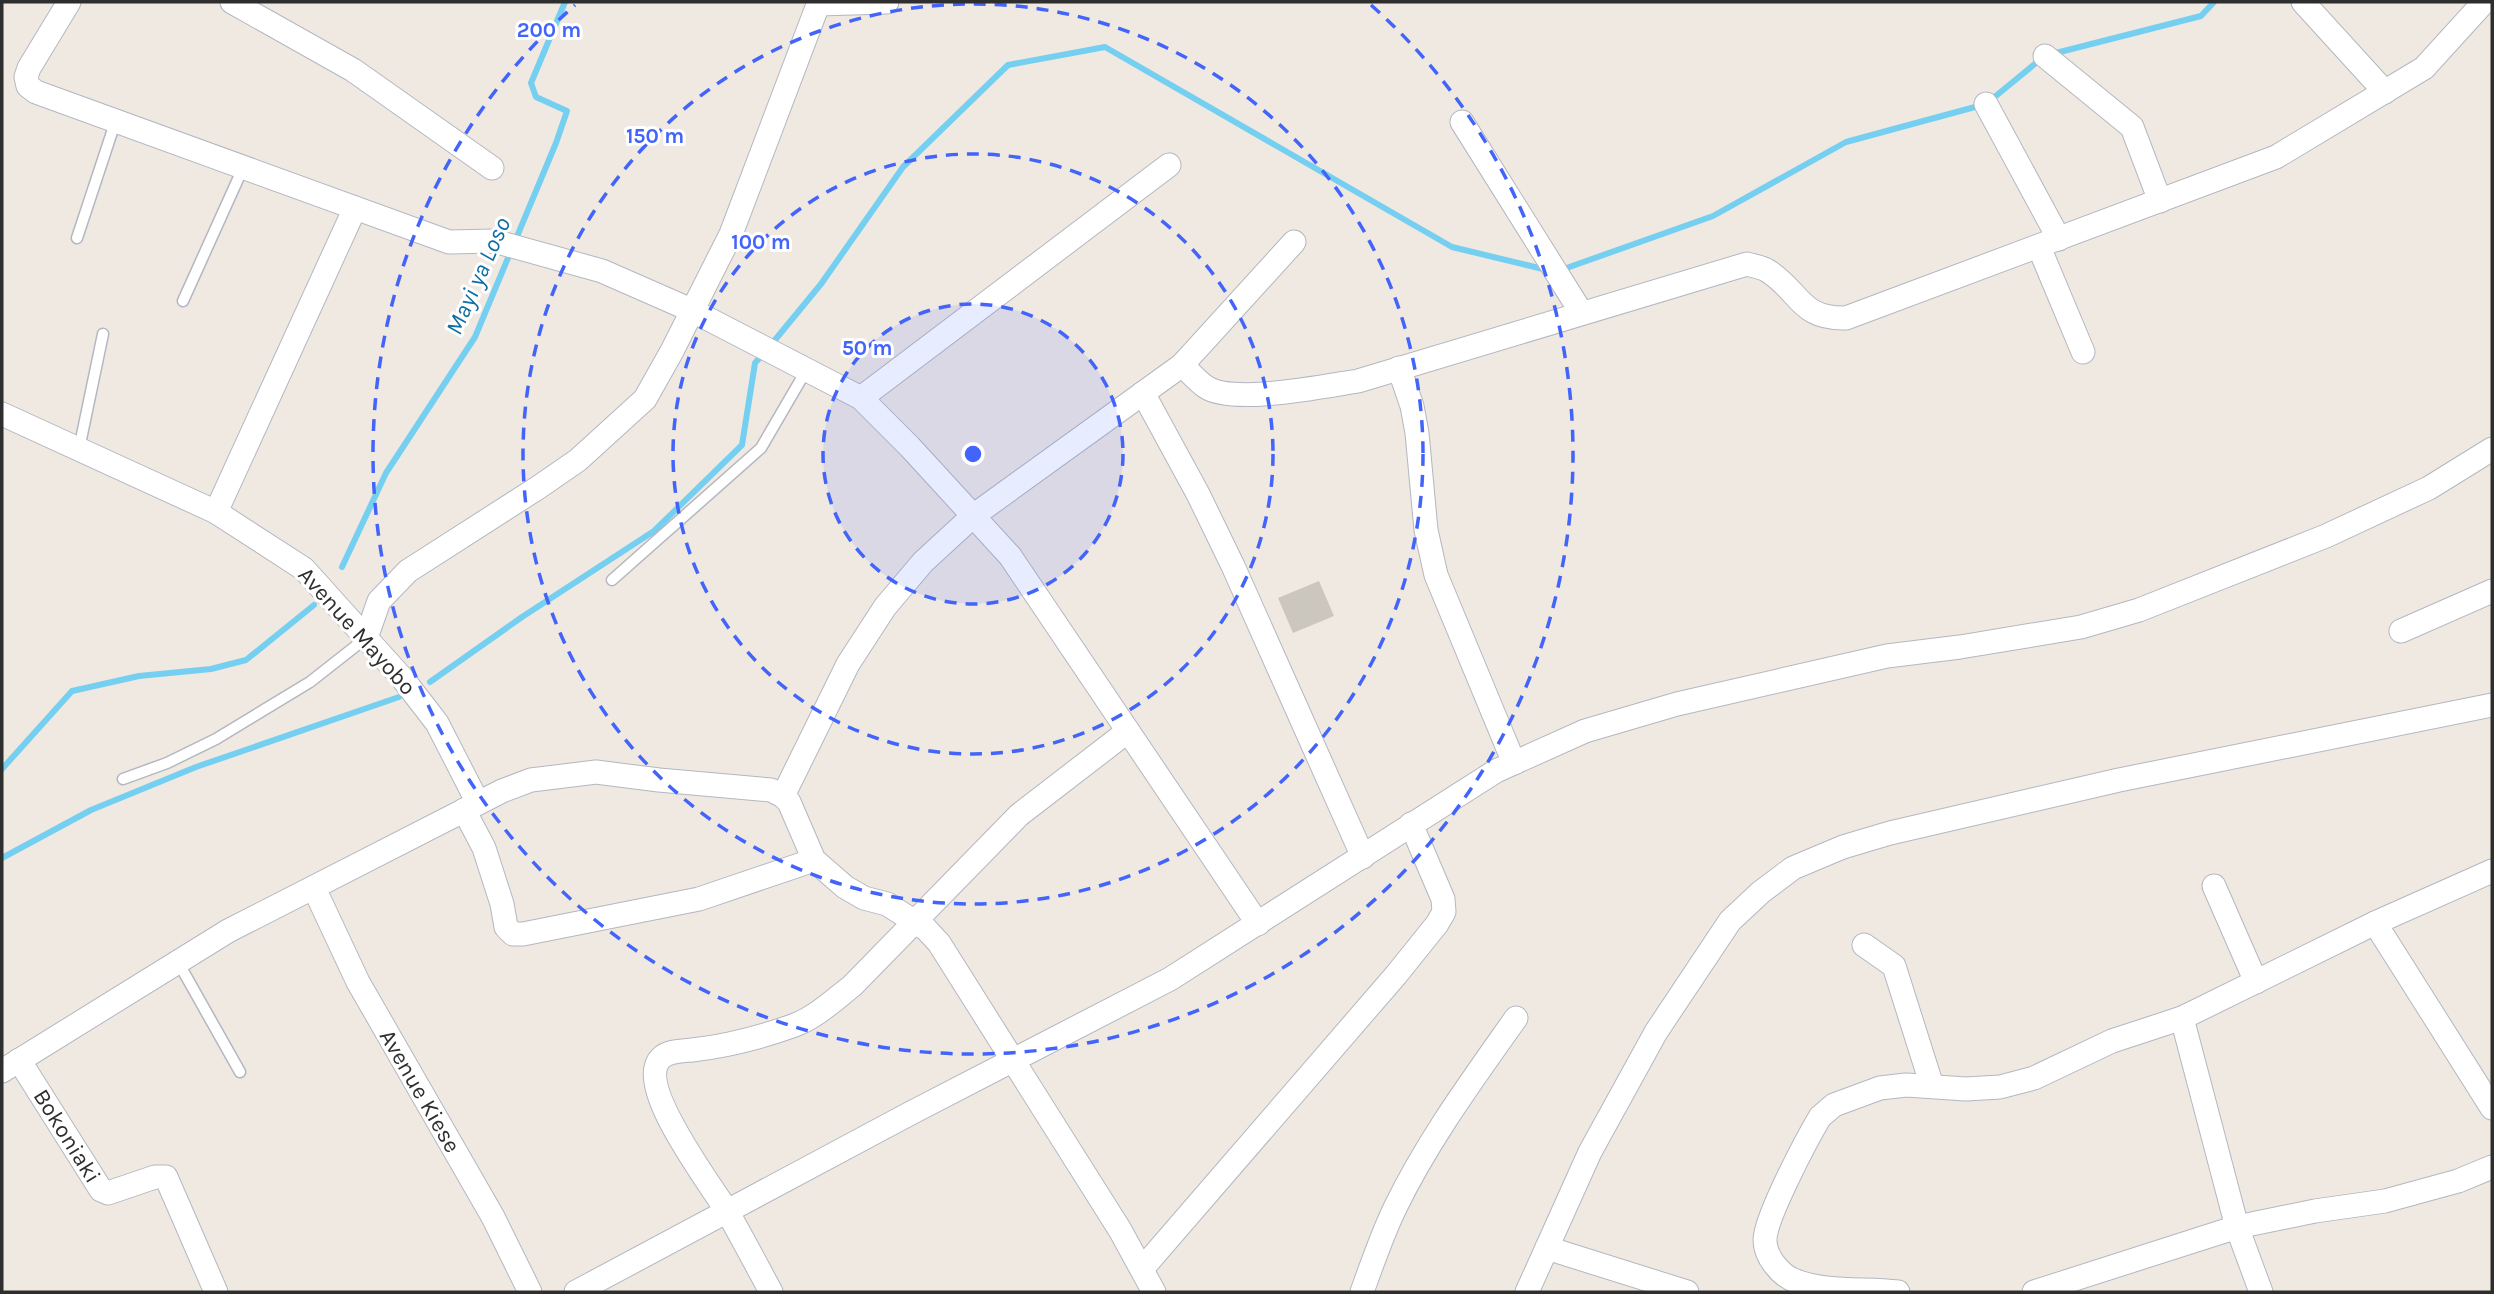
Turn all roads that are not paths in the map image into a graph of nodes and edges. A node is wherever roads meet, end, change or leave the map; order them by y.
1 (69, 2) edge
2 (887, 2) edge
3 (2303, 2) edge
4 (237, 3) edge
5 (818, 3) edge
6 (2474, 6) edge
7 (2045, 56) dead end
8 (2385, 92) junction
9 (1986, 104) dead end
10 (116, 120) junction
11 (1462, 121) dead end
12 (1169, 165) dead end
13 (243, 168) junction
14 (492, 168) dead end
15 (2160, 201) junction
16 (355, 208) junction
17 (77, 238) dead end
18 (1294, 242) dead end
19 (2049, 243) junction
20 (183, 301) dead end
21 (691, 310) junction
22 (1581, 312) junction
23 (103, 334) dead end
24 (2083, 352) dead end
25 (1182, 365) junction
26 (1399, 368) junction
27 (807, 369) junction
28 (1143, 393) junction
29 (860, 398) junction
30 (2, 414) edge
31 (79, 449) junction
32 (2492, 449) edge
33 (216, 512) junction
34 (973, 516) junction
35 (611, 580) dead end
36 (2492, 591) edge
37 (2401, 631) dead end
38 (366, 638) junction
39 (2492, 705) edge
40 (1128, 732) junction
41 (1514, 763) junction
42 (123, 779) dead end
43 (783, 796) junction
44 (471, 807) junction
45 (1411, 824) junction
46 (1363, 857) junction
47 (814, 860) junction
48 (2492, 871) edge
49 (2214, 886) dead end
50 (314, 888) junction
51 (914, 920) junction
52 (2375, 923) junction
53 (1258, 924) junction
54 (1864, 945) dead end
55 (178, 962) junction
56 (2256, 982) junction
57 (1516, 1018) dead end
58 (2182, 1018) junction
59 (1013, 1061) junction
60 (10, 1065) edge
61 (240, 1072) dead end
62 (1932, 1086) junction
63 (2492, 1108) edge
64 (2492, 1167) edge
65 (727, 1211) junction
66 (2237, 1227) junction
67 (1547, 1248) junction
68 (1142, 1269) junction
69 (216, 1292) edge
70 (530, 1292) edge
71 (576, 1292) edge
72 (771, 1292) edge
73 (1154, 1292) edge
74 (1362, 1292) edge
75 (1527, 1292) edge
76 (1687, 1292) edge
77 (1898, 1292) edge
78 (2034, 1292) edge
79 (2261, 1292) edge

1 - 10 street
2 - 5 street
3 - 8 street
4 - 14 street
5 - 21 street
6 - 8 street
7 - 15 street
8 - 15 street
9 - 19 street
10 - 13 street
10 - 17 lane
11 - 22 street
12 - 29 street
13 - 16 street
13 - 20 lane
15 - 19 street
16 - 21 street
16 - 33 street
18 - 25 street
19 - 22 street
19 - 24 street
21 - 27 street
21 - 38 street
22 - 26 street
23 - 31 lane
25 - 26 street
25 - 28 street
26 - 41 street
27 - 29 street
27 - 35 lane
28 - 34 street
28 - 46 street
29 - 34 street
30 - 31 street, Avenue Mayobo
31 - 33 street, Avenue Mayobo
32 - 41 street
33 - 38 street, Avenue Mayobo
34 - 40 street
34 - 43 street
36 - 37 street
38 - 42 lane
38 - 44 street, Avenue Mayobo
39 - 67 street
40 - 51 street
40 - 53 street
41 - 45 street
43 - 44 street
43 - 47 street
44 - 47 street, Avenue Mayobo
44 - 50 street
45 - 46 street
45 - 68 street
46 - 53 street
47 - 51 street
48 - 52 street
49 - 56 street
50 - 55 street
50 - 70 street, Avenue Kiese
51 - 59 street
51 - 65 street
52 - 56 street
52 - 63 street
53 - 59 street
54 - 62 street
55 - 60 street
55 - 61 lane
56 - 58 street
57 - 74 street
58 - 62 street
58 - 66 street
59 - 65 street
59 - 68 street
60 - 69 street, Bokoniaki
62 - 77 street
64 - 66 street
65 - 71 street
65 - 72 street
66 - 78 street
66 - 79 street
67 - 75 street
67 - 76 street
68 - 73 street

